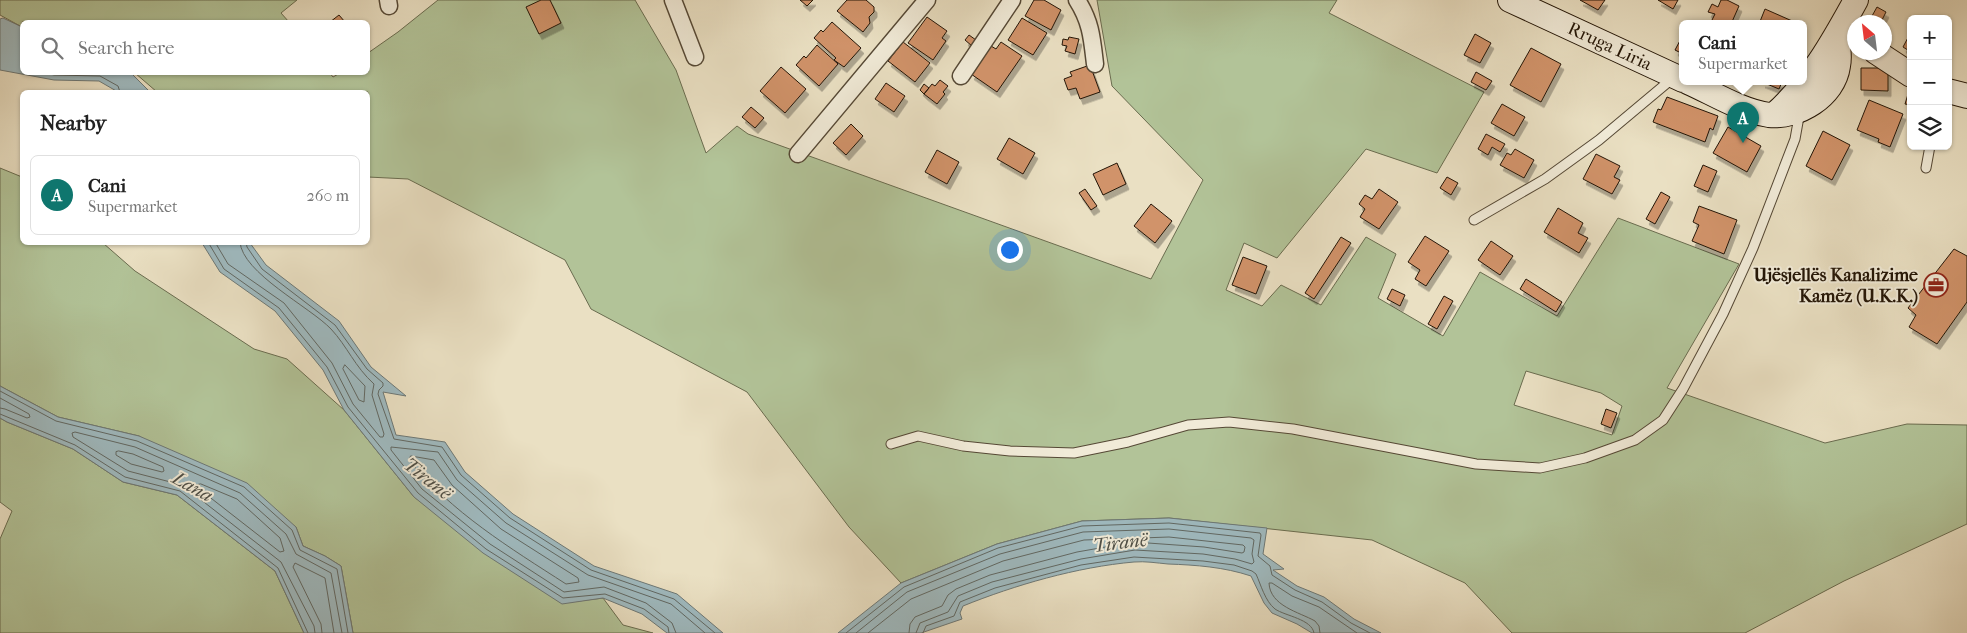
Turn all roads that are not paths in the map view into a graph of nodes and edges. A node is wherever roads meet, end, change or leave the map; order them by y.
1 (673, 0) edge
2 (927, 0) edge
3 (1012, 0) edge
4 (1077, 0) edge
5 (1510, 0) edge
6 (1856, 0) edge
7 (1844, 35) edge
8 (695, 57) dead end
9 (1888, 60) edge
10 (1095, 64) dead end
11 (1907, 72) edge
12 (961, 76) dead end
13 (1679, 78) edge
14 (1807, 80) edge
15 (1679, 81) edge
16 (1696, 85) edge
17 (1803, 85) edge
18 (1952, 92) edge
19 (1967, 96) edge
20 (1801, 110) junction
21 (1774, 115) junction
22 (1929, 150) edge
23 (798, 154) dead end
24 (1926, 168) dead end
25 (1474, 220) dead end
26 (891, 444) dead end

1 - 8 street
2 - 23 street
3 - 12 street
4 - 10 street
5 - 13 main road, Rruga Liria
6 - 7 main road
7 - 14 main road
7 - 20 main road
9 - 11 main road
15 - 25 lane
16 - 21 main road, Rruga Liria
17 - 21 main road
18 - 19 main road
20 - 21 main road
20 - 26 lane
22 - 24 lane

